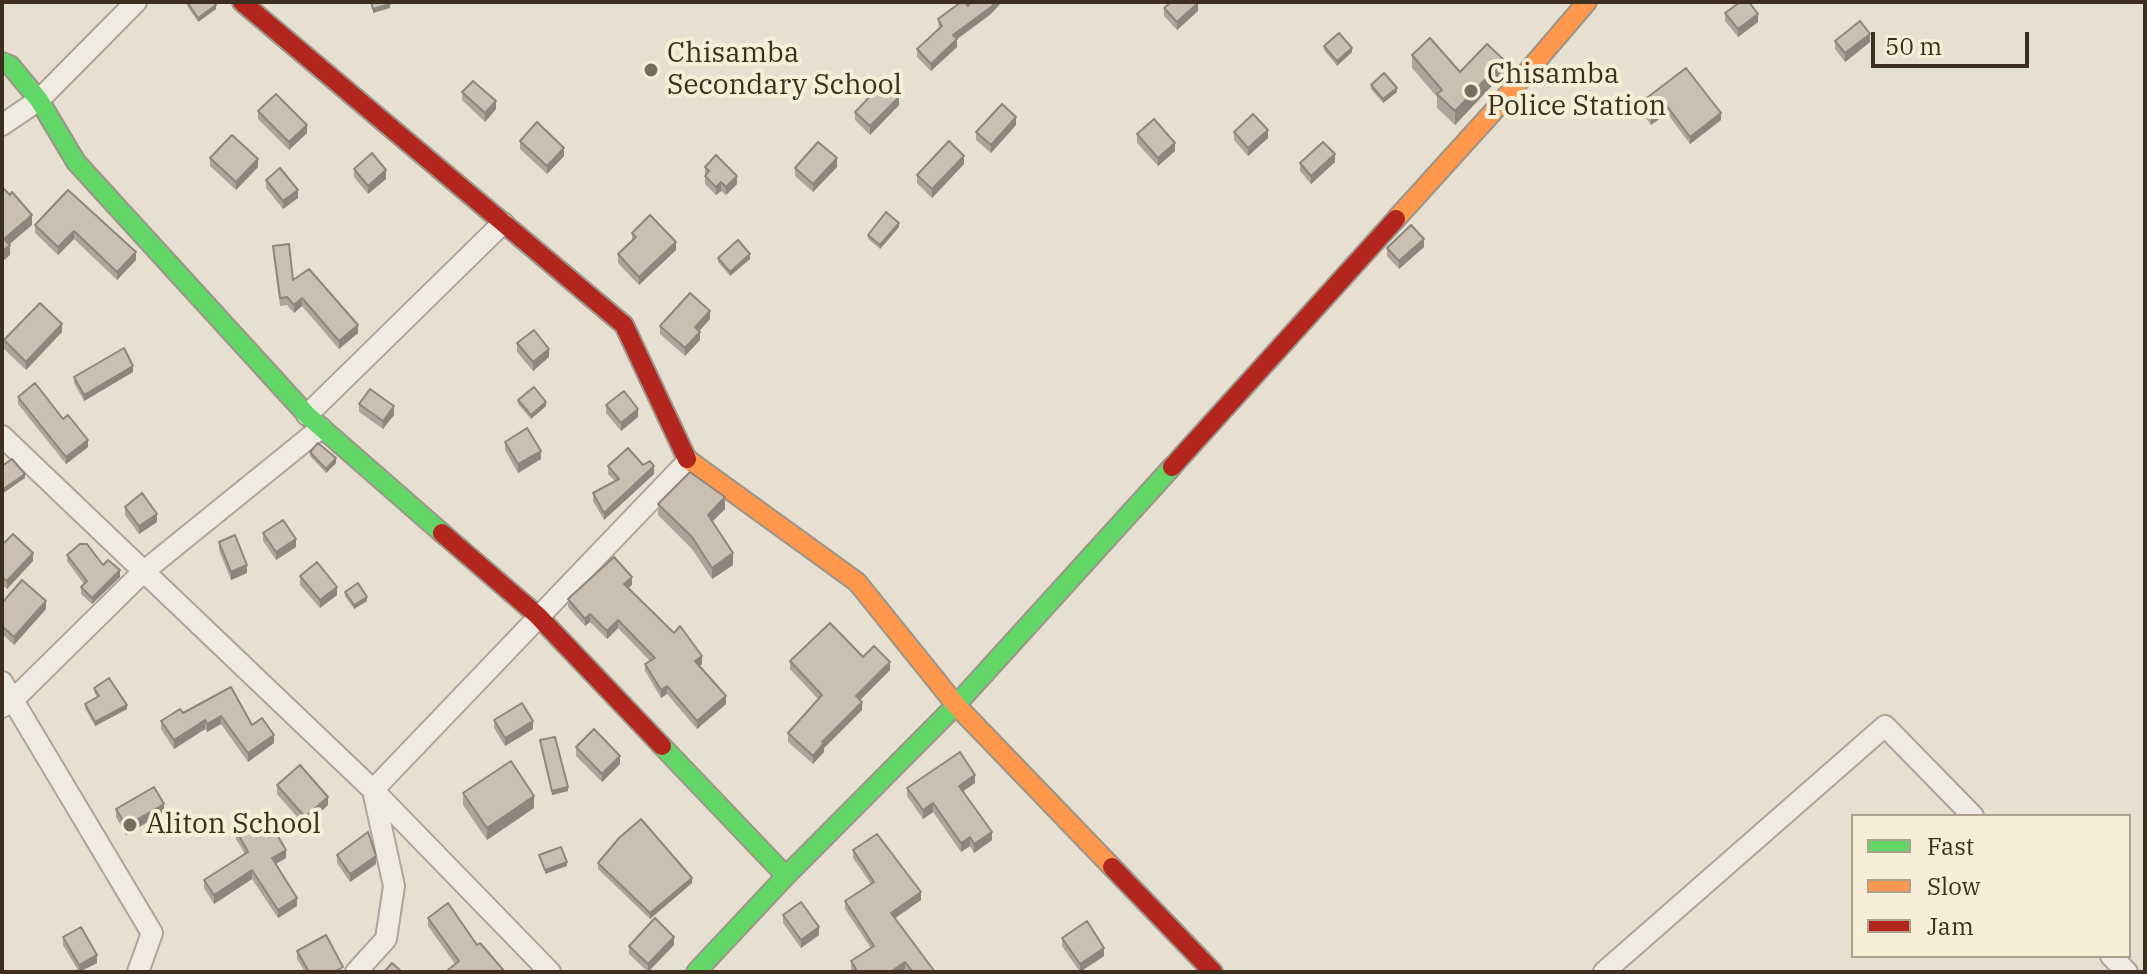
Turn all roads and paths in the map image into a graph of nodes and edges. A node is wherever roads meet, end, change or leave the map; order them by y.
1 (136, 2) edge
2 (242, 2) edge
3 (1587, 2) edge
4 (2, 62) edge
5 (39, 100) junction
6 (2, 125) edge
7 (503, 223) junction
8 (314, 421) junction
9 (2, 436) edge
10 (688, 461) junction
11 (143, 572) junction
12 (537, 615) junction
13 (6, 696) edge
14 (956, 705) junction
15 (373, 790) junction
16 (1971, 814) edge
17 (786, 876) junction
18 (138, 972) edge
19 (356, 972) edge
20 (550, 972) edge
21 (696, 972) edge
22 (1213, 972) edge
23 (1604, 972) edge

1 - 5 street
2 - 7 street
3 - 14 street
4 - 5 street
5 - 6 street
5 - 8 street
7 - 8 street
7 - 10 street
8 - 11 street
8 - 12 street
9 - 11 street
10 - 12 street
10 - 14 street
11 - 13 street
11 - 15 street
12 - 15 street
12 - 17 street
13 - 18 street
14 - 17 street
14 - 22 street
15 - 19 street
15 - 20 street
16 - 23 street
17 - 21 street

